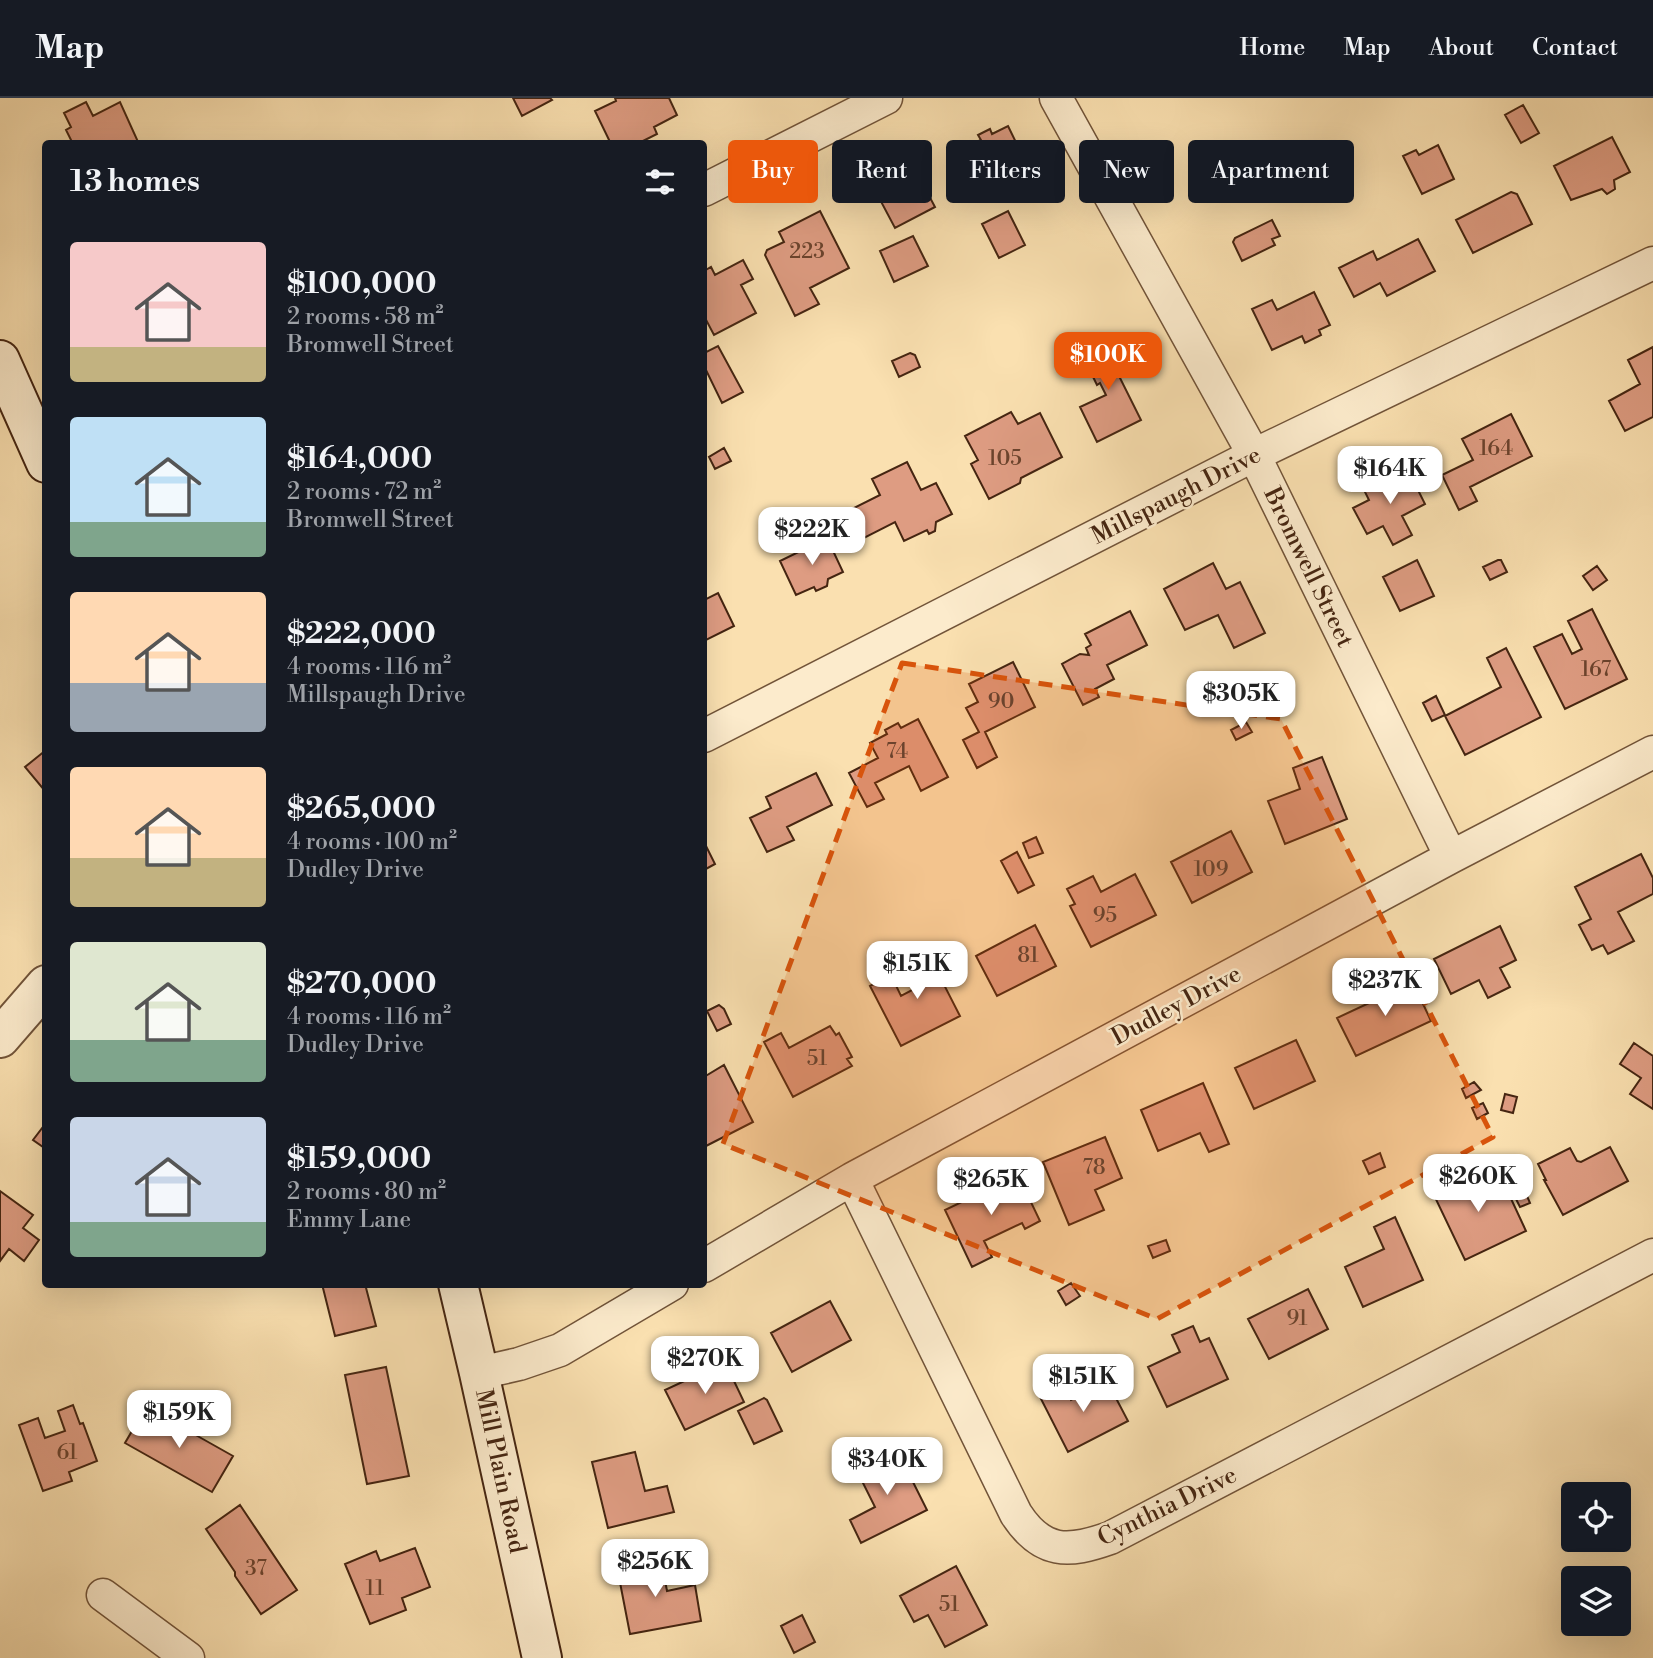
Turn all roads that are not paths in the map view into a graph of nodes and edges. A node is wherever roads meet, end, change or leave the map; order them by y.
1 (886, 98) edge
2 (1056, 98) edge
3 (707, 188) edge
4 (1653, 263) edge
5 (0, 360) edge
6 (42, 454) edge
7 (1254, 454) junction
8 (707, 734) edge
9 (1653, 752) edge
10 (1451, 857) junction
11 (42, 990) edge
12 (0, 1038) edge
13 (852, 1178) junction
14 (1653, 1255) edge
15 (707, 1264) edge
16 (459, 1288) edge
17 (665, 1288) edge
18 (479, 1373) junction
19 (103, 1595) dead end
20 (188, 1658) edge
21 (542, 1658) edge

1 - 3 street
2 - 7 street, Bromwell Street
4 - 7 street, Millspaugh Drive
5 - 6 main road
7 - 8 street, Millspaugh Drive
7 - 10 street, Bromwell Street
9 - 10 street, Dudley Drive
10 - 13 street, Dudley Drive
11 - 12 main road
13 - 14 street, Cynthia Drive
13 - 15 street, Dudley Drive
16 - 18 main road, Mill Plain Road
17 - 18 street
18 - 21 main road, Mill Plain Road
19 - 20 street

